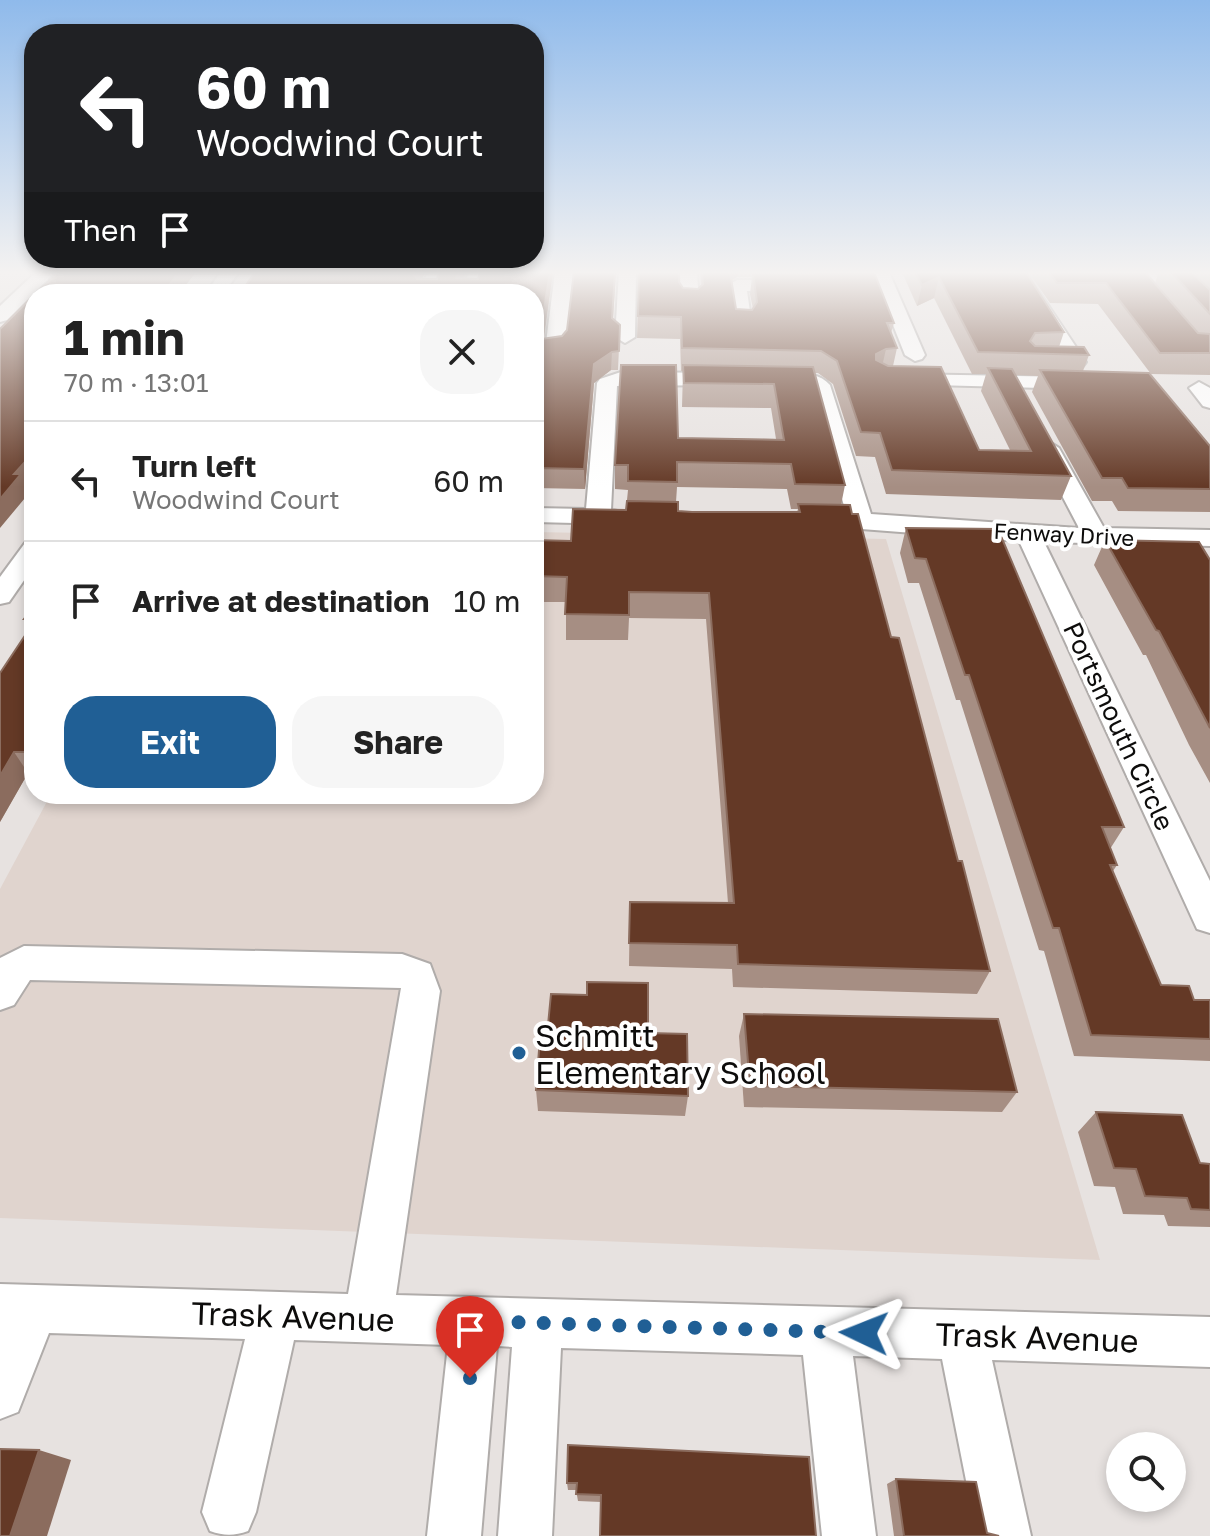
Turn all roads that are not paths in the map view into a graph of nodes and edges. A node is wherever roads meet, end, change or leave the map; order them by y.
1 (571, 344) edge
2 (910, 344) edge
3 (1064, 344) edge
4 (915, 355) dead end
5 (570, 357) edge
6 (1037, 361) edge
7 (883, 380) edge
8 (1013, 382) junction
9 (1091, 383) edge
10 (848, 406) edge
11 (544, 515) edge
12 (598, 516) junction
13 (644, 517) edge
14 (799, 520) edge
15 (871, 522) junction
16 (1028, 534) junction
17 (1096, 537) junction
18 (1208, 541) edge
19 (24, 562) edge
20 (0, 596) edge
21 (1210, 918) edge
22 (0, 993) edge
23 (17, 1308) edge
24 (275, 1316) junction
25 (368, 1318) junction
26 (475, 1321) junction
27 (538, 1323) junction
28 (825, 1331) junction
29 (962, 1335) junction
30 (1210, 1342) edge
31 (0, 1394) edge
32 (229, 1512) dead end
33 (454, 1536) edge
34 (525, 1536) edge
35 (849, 1536) edge
36 (1004, 1536) edge

1 - 5 street
2 - 4 street
3 - 6 street
7 - 8 street
8 - 9 street
8 - 17 street
10 - 15 street
11 - 12 street
12 - 13 street
12 - 15 street
14 - 15 street, Fenway Drive
15 - 16 street, Fenway Drive
16 - 17 street, Fenway Drive
16 - 21 street, Portsmouth Circle
17 - 18 street, Fenway Drive
19 - 20 street
22 - 25 street
23 - 24 street, Trask Avenue
23 - 31 street
24 - 25 street, Trask Avenue
24 - 32 street
25 - 26 street, Trask Avenue
26 - 27 street, Trask Avenue
26 - 33 street
27 - 28 street, Trask Avenue
27 - 34 street
28 - 29 street, Trask Avenue
28 - 35 street
29 - 30 street, Trask Avenue
29 - 36 street

